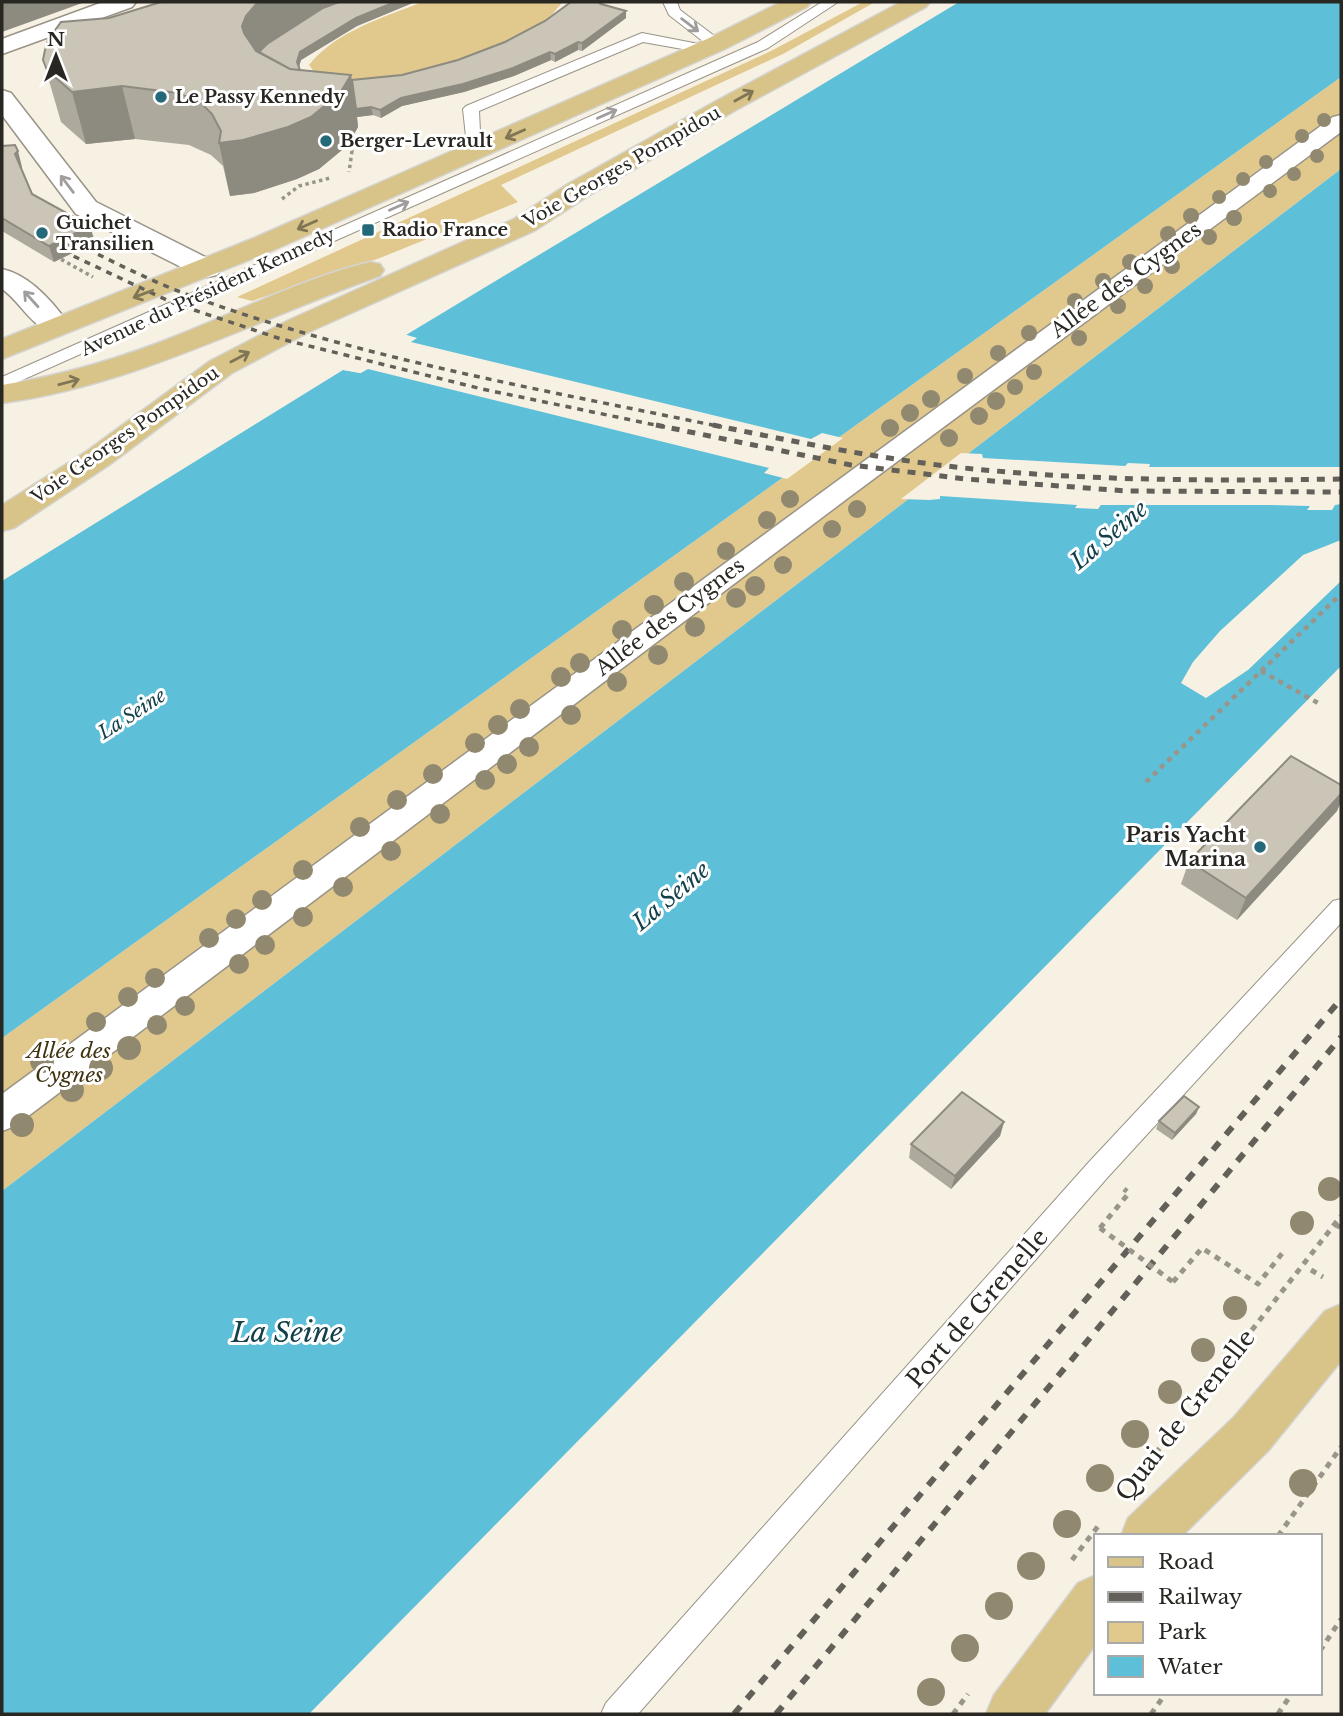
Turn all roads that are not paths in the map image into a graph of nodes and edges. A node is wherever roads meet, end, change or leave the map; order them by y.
1 (124, 2) edge
2 (670, 2) edge
3 (793, 2) edge
4 (831, 2) edge
5 (897, 2) edge
6 (918, 2) edge
7 (839, 43) junction
8 (711, 46) junction
9 (2, 47) edge
10 (2, 98) edge
11 (1341, 122) edge
12 (473, 152) junction
13 (578, 190) junction
14 (207, 269) junction
15 (2, 277) edge
16 (55, 326) junction
17 (2, 350) edge
18 (2, 376) edge
19 (2, 384) edge
20 (2, 394) edge
21 (2, 520) edge
22 (1341, 908) edge
23 (2, 1115) edge
24 (1341, 1326) edge
25 (1126, 1526) edge
26 (1080, 1586) edge
27 (991, 1703) edge
28 (618, 1714) edge

1 - 9 street
2 -> 8 lane
3 - 8 main road, Avenue du Président Kennedy
19 -> 4 lane, Avenue du Président Kennedy
5 - 7 main road
6 - 7 main road, Voie Georges Pompidou
13 -> 7 main road, Voie Georges Pompidou
8 -> 12 main road, Avenue du Président Kennedy
8 - 12 lane
14 -> 10 street
11 - 23 street, Allée des Cygnes
12 -> 14 main road, Avenue du Président Kennedy
20 -> 13 main road
21 -> 13 main road, Voie Georges Pompidou
14 -> 16 main road, Avenue du Président Kennedy
16 -> 15 street
16 - 17 main road, Avenue du Président Kennedy
16 - 18 main road
22 - 28 lane, Port de Grenelle
24 - 25 main road, Quai de Grenelle
26 - 27 main road

